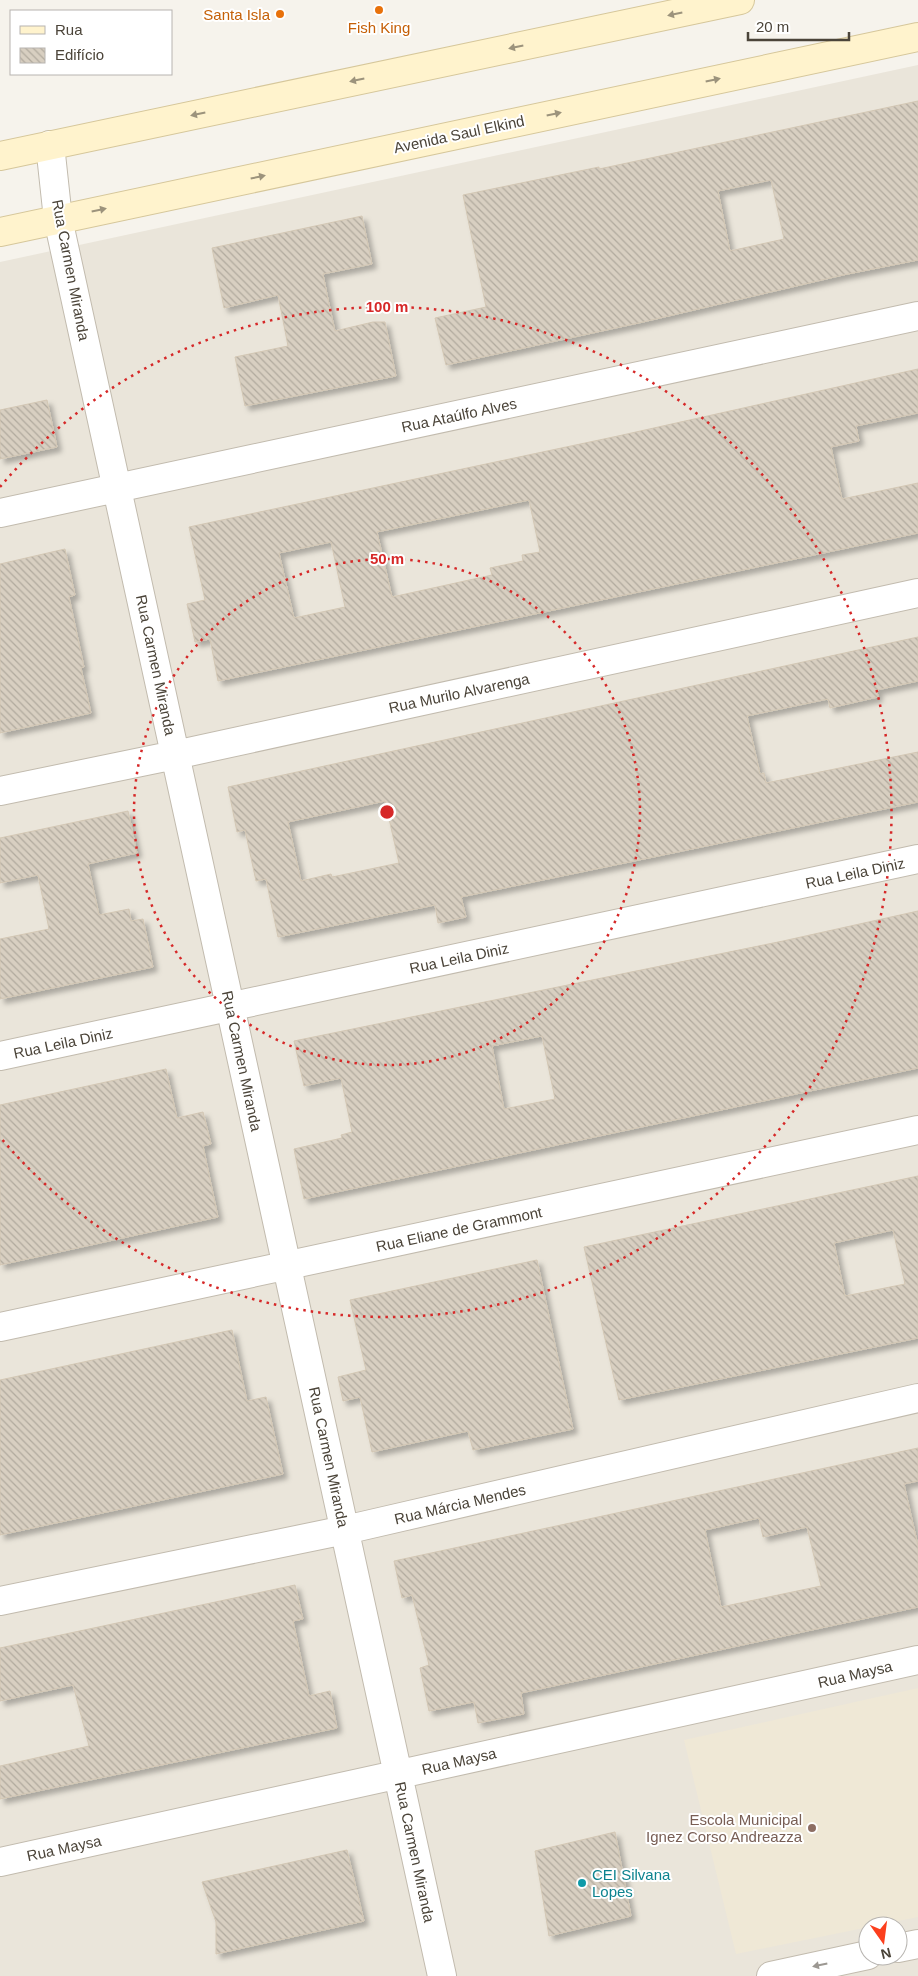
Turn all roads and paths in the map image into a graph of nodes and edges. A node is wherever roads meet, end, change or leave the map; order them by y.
1 (740, 0) edge
2 (918, 37) edge
3 (50, 145) junction
4 (0, 156) edge
5 (58, 219) junction
6 (0, 232) edge
7 (918, 316) edge
8 (117, 488) junction
9 (0, 513) edge
10 (918, 593) edge
11 (175, 755) junction
12 (0, 791) edge
13 (918, 859) edge
14 (230, 1007) junction
15 (0, 1056) edge
16 (918, 1130) edge
17 (287, 1266) junction
18 (0, 1327) edge
19 (918, 1398) edge
20 (345, 1530) junction
21 (0, 1601) edge
22 (918, 1660) edge
23 (398, 1775) junction
24 (0, 1862) edge
25 (858, 1957) edge
26 (442, 1976) edge
27 (771, 1976) edge

1 -> 3 main road
5 -> 2 main road, Avenida Saul Elkind
3 - 4 main road
3 - 5 street, Rua Carmen Miranda
5 - 6 main road, Avenida Saul Elkind
5 - 8 street, Rua Carmen Miranda
7 - 8 street, Rua Ataúlfo Alves
8 - 9 street, Rua Ataúlfo Alves
8 - 11 street, Rua Carmen Miranda
10 - 11 street, Rua Murilo Alvarenga
11 - 12 street, Rua Murilo Alvarenga
11 - 14 street, Rua Carmen Miranda
13 - 14 street, Rua Leila Diniz
14 - 15 street, Rua Leila Diniz
14 - 17 street, Rua Carmen Miranda
16 - 17 street, Rua Eliane de Grammont
17 - 18 street, Rua Eliane de Grammont
17 - 20 street, Rua Carmen Miranda
19 - 20 street, Rua Márcia Mendes
20 - 21 street, Rua Márcia Mendes
20 - 23 street, Rua Carmen Miranda
22 - 23 street, Rua Maysa
23 - 24 street, Rua Maysa
23 - 26 street, Rua Carmen Miranda
25 -> 27 street

